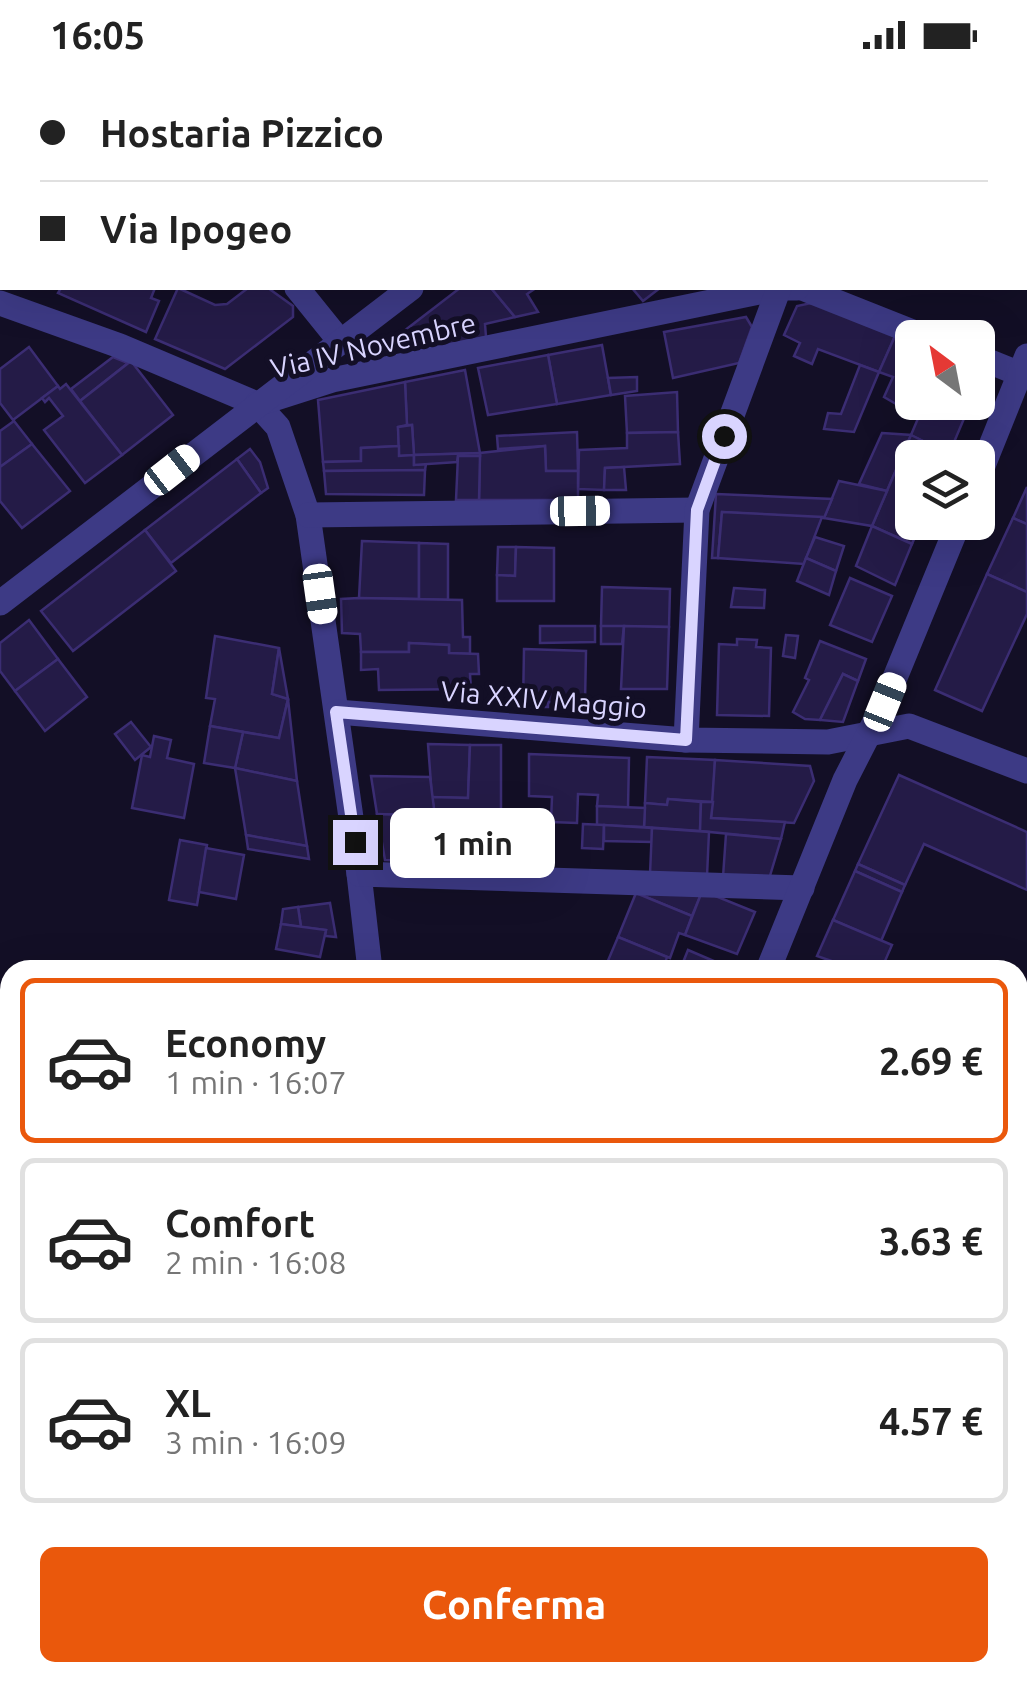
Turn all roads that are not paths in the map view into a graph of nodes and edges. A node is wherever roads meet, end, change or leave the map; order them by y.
1 (301, 290) edge
2 (408, 290) edge
3 (769, 290) edge
4 (778, 290) edge
5 (805, 290) edge
6 (0, 303) edge
7 (895, 325) edge
8 (339, 340) junction
9 (995, 360) edge
10 (1024, 365) edge
11 (257, 404) junction
12 (993, 440) edge
13 (697, 510) junction
14 (308, 515) junction
15 (952, 540) edge
16 (0, 603) edge
17 (336, 712) junction
18 (866, 737) junction
19 (686, 740) junction
20 (1027, 771) edge
21 (360, 874) junction
22 (802, 888) junction
23 (369, 960) edge
24 (772, 960) edge

1 - 8 street
2 - 8 street
3 - 11 street, Via IV Novembre
4 - 13 street
5 - 7 street, Via IV Novembre
6 - 11 street
8 - 11 street
9 - 10 street
10 - 12 street
11 - 14 street
11 - 16 street
13 - 14 street
13 - 19 street
14 - 17 street
15 - 18 street
17 - 19 street, Via XXIV Maggio
17 - 21 street
18 - 19 street, Via XXIV Maggio
18 - 20 street, Via XXIV Maggio
18 - 22 street
21 - 22 street
21 - 23 street
22 - 24 street

